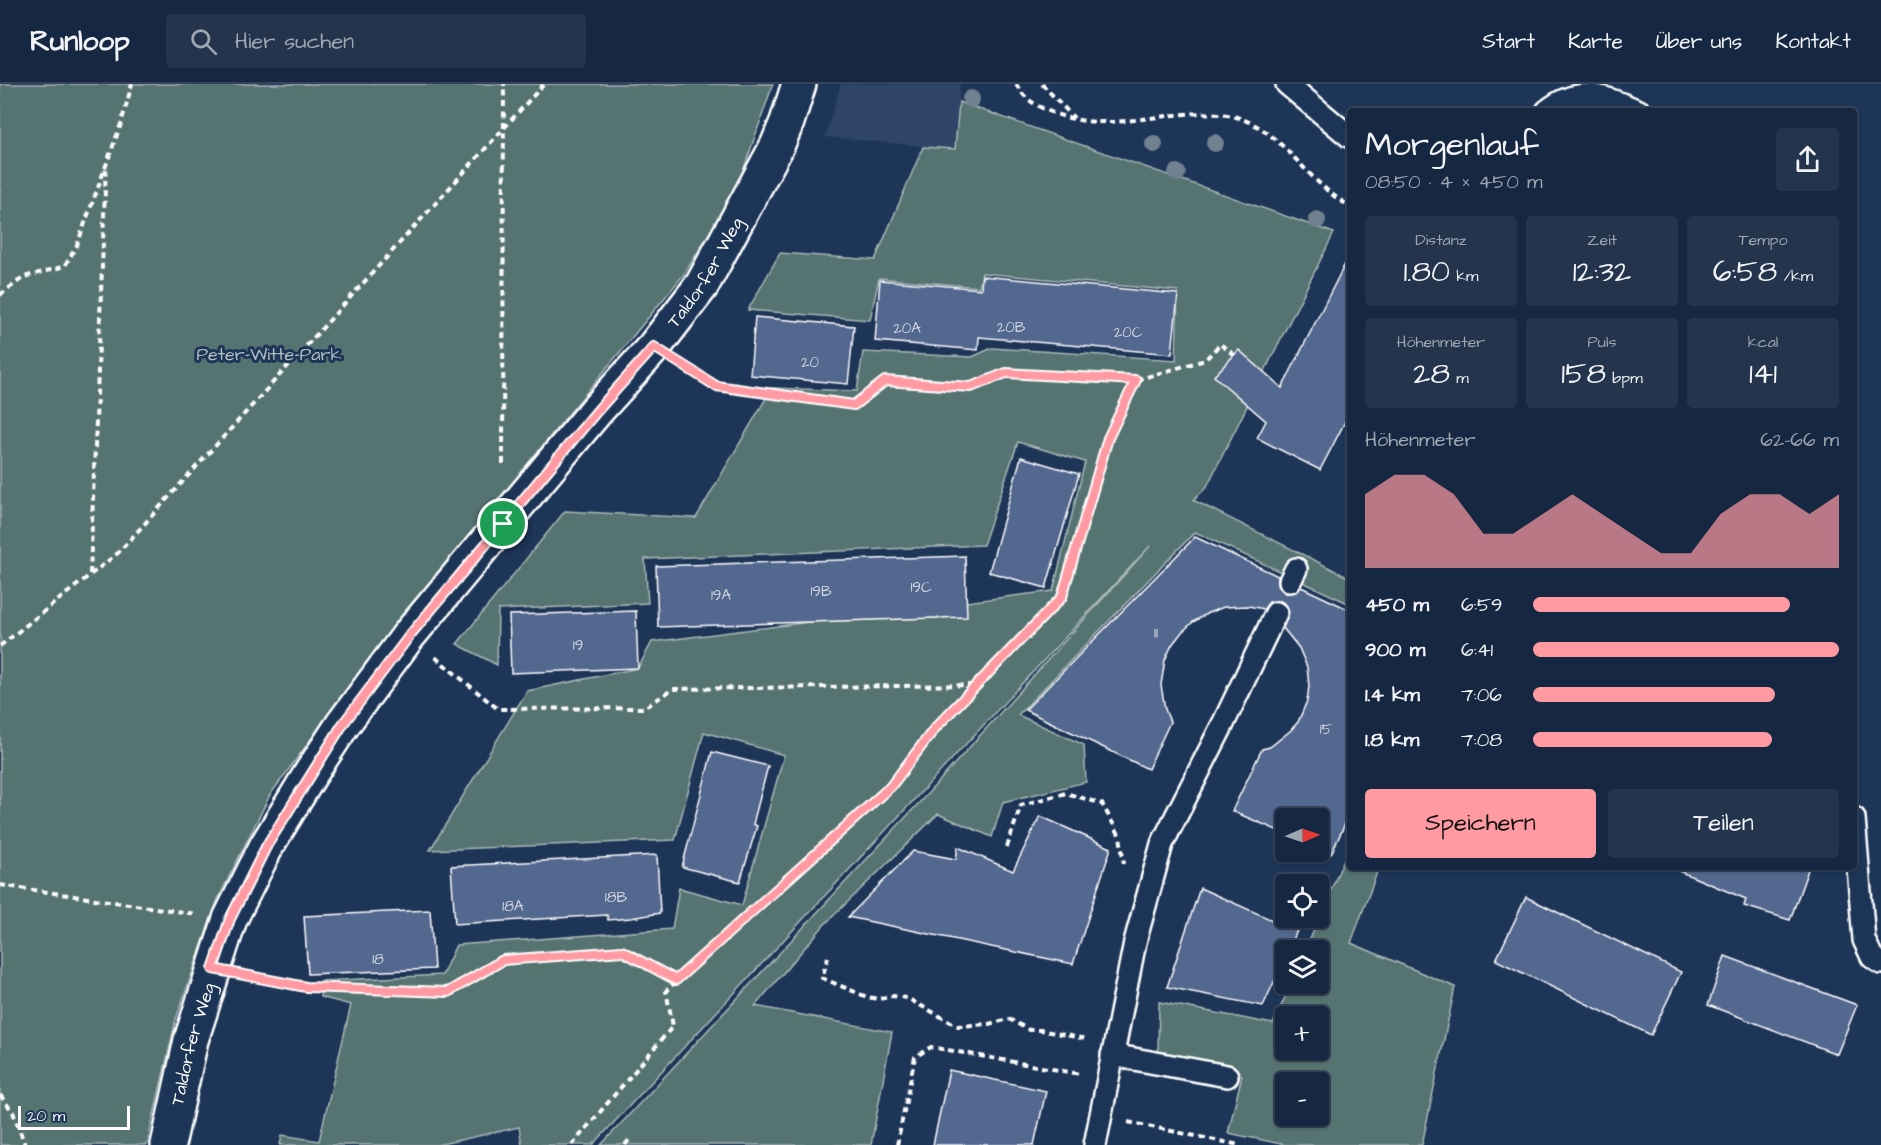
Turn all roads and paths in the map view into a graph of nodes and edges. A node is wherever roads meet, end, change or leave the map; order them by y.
1 (132, 84) edge
2 (504, 84) edge
3 (544, 84) edge
4 (799, 84) edge
5 (1016, 84) edge
6 (1042, 84) edge
7 (1287, 84) edge
8 (1551, 108) edge
9 (1633, 108) edge
10 (1075, 119) junction
11 (504, 128) junction
12 (1347, 134) edge
13 (106, 165) junction
14 (1347, 204) edge
15 (0, 295) edge
16 (654, 347) junction
17 (1234, 355) dead end
18 (1136, 380) junction
19 (503, 466) dead end
20 (90, 574) junction
21 (1275, 614) dead end
22 (410, 635) junction
23 (0, 646) edge
24 (976, 685) junction
25 (1007, 847) dead end
26 (1857, 855) edge
27 (1125, 872) dead end
28 (0, 885) edge
29 (230, 919) junction
30 (828, 957) dead end
31 (1881, 963) edge
32 (213, 969) junction
33 (676, 980) junction
34 (1113, 1050) junction
35 (1227, 1076) dead end
36 (1108, 1080) junction
37 (0, 1095) edge
38 (1101, 1116) junction
39 (629, 1140) dead end
40 (25, 1145) edge
41 (168, 1145) edge
42 (572, 1145) edge
43 (625, 1145) edge
44 (897, 1145) edge
45 (1095, 1145) edge
46 (1239, 1145) edge

1 - 13 path
2 - 11 path
3 - 11 path
4 - 16 street, Taldorfer Weg
5 - 10 path
6 - 10 path
7 - 12 lane
8 - 9 lane
10 - 14 path
11 - 19 path
11 - 20 path
13 - 15 path
13 - 20 path
16 - 18 path
16 - 22 street, Taldorfer Weg
17 - 18 path
18 - 24 path
20 - 23 path
21 - 34 lane
22 - 24 path
22 - 29 street, Taldorfer Weg
24 - 33 path
25 - 27 path
26 - 31 lane
28 - 29 path
29 - 32 street, Taldorfer Weg
30 - 34 path
32 - 33 path
32 - 41 street, Taldorfer Weg
33 - 42 path
34 - 35 lane
34 - 36 lane
36 - 38 lane
36 - 44 path
37 - 40 path
38 - 45 lane
38 - 46 path
39 - 43 path

